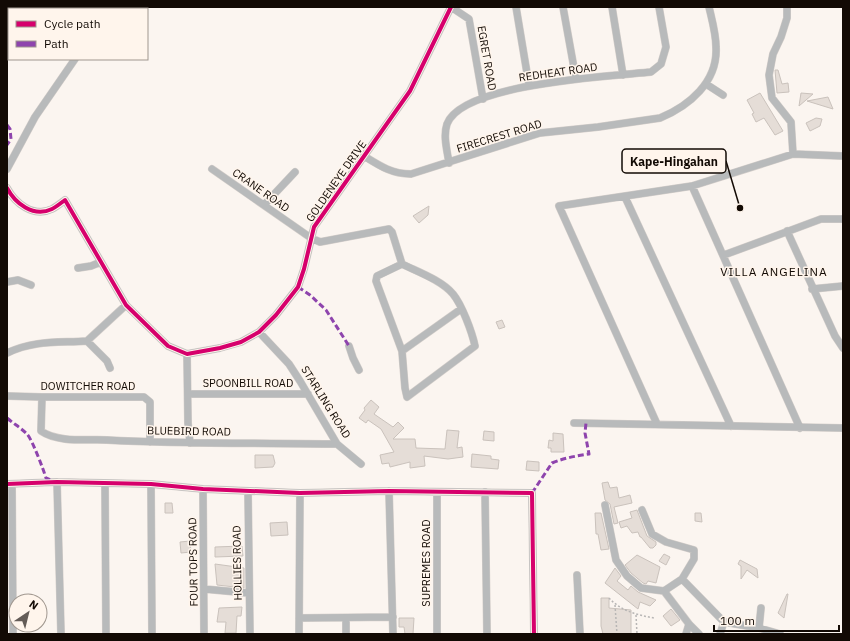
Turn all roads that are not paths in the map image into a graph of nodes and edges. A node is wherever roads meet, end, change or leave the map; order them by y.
1 (451, 7) edge
2 (516, 7) edge
3 (563, 7) edge
4 (612, 7) edge
5 (659, 7) edge
6 (709, 7) edge
7 (787, 7) edge
8 (74, 60) edge
9 (623, 75) junction
10 (576, 79) junction
11 (706, 84) junction
12 (529, 85) junction
13 (723, 95) dead end
14 (483, 99) junction
15 (793, 154) junction
16 (364, 156) junction
17 (843, 156) edge
18 (449, 162) junction
19 (212, 168) dead end
20 (7, 169) edge
21 (295, 172) dead end
22 (692, 186) junction
23 (7, 188) edge
24 (625, 197) junction
25 (264, 205) junction
26 (843, 219) edge
27 (787, 231) junction
28 (311, 238) junction
29 (724, 255) junction
30 (100, 262) junction
31 (402, 264) junction
32 (78, 268) dead end
33 (7, 282) edge
34 (31, 285) dead end
35 (843, 286) edge
36 (812, 289) junction
37 (126, 305) junction
38 (461, 310) junction
39 (259, 332) junction
40 (87, 341) junction
41 (349, 346) dead end
42 (843, 348) edge
43 (402, 351) junction
44 (7, 354) edge
45 (187, 354) junction
46 (110, 368) dead end
47 (360, 370) dead end
48 (188, 394) junction
49 (308, 394) junction
50 (7, 396) edge
51 (42, 397) junction
52 (574, 423) dead end
53 (658, 424) junction
54 (731, 426) junction
55 (800, 428) junction
56 (843, 428) edge
57 (150, 442) junction
58 (190, 443) junction
59 (337, 444) junction
60 (361, 464) dead end
61 (57, 482) junction
62 (10, 484) edge
63 (105, 484) junction
64 (151, 484) junction
65 (203, 490) junction
66 (248, 491) junction
67 (389, 491) junction
68 (436, 492) junction
69 (485, 492) junction
70 (300, 493) junction
71 (605, 505) dead end
72 (642, 510) dead end
73 (577, 575) dead end
74 (682, 579) junction
75 (204, 589) junction
76 (664, 591) junction
77 (248, 593) junction
78 (761, 608) dead end
79 (393, 617) junction
80 (299, 618) junction
81 (346, 618) junction
82 (724, 622) junction
83 (689, 624) junction
84 (759, 628) junction
85 (13, 634) edge
86 (61, 634) edge
87 (106, 634) edge
88 (152, 634) edge
89 (204, 634) edge
90 (250, 634) edge
91 (299, 634) edge
92 (346, 634) edge
93 (393, 634) edge
94 (437, 634) edge
95 (487, 634) edge
96 (534, 634) edge
97 (580, 634) edge
98 (686, 634) edge
99 (699, 634) edge
100 (720, 634) edge
101 (780, 634) edge

1 - 14 street, EGRET ROAD
1 - 16 street, GOLDENEYE DRIVE
2 - 12 street
3 - 10 street
4 - 9 street
5 - 9 street, REDHEAT ROAD
6 - 11 street, FIRECREST ROAD
7 - 15 street
8 - 20 street
9 - 10 street, REDHEAT ROAD
10 - 12 street, REDHEAT ROAD
11 - 13 street
11 - 18 street, FIRECREST ROAD
12 - 14 street, REDHEAT ROAD
14 - 18 street, REDHEAT ROAD
15 - 17 street
15 - 22 street
16 - 18 street, FIRECREST ROAD
16 - 28 street, GOLDENEYE DRIVE
19 - 25 street, CRANE ROAD
21 - 25 street
22 - 24 street
22 - 29 street
23 - 30 street
24 - 53 street
24 - 54 street
25 - 28 street, CRANE ROAD
26 - 27 street
27 - 29 street
27 - 36 street
28 - 31 street, CRANE ROAD
28 - 39 street, GOLDENEYE DRIVE
29 - 55 street
30 - 32 street
30 - 37 street
31 - 38 street
31 - 43 street
33 - 34 street
35 - 36 street
36 - 42 street
37 - 40 street
37 - 45 street
38 - 43 street
38 - 43 street
39 - 45 street, GOLDENEYE DRIVE
39 - 49 street, STARLING ROAD
40 - 44 street
40 - 46 street
41 - 47 street
45 - 48 street
48 - 49 street, SPOONBILL ROAD
48 - 58 street
49 - 59 street, STARLING ROAD
50 - 51 street, DOWITCHER ROAD
51 - 57 street, BLUEBIRD ROAD
51 - 57 street, DOWITCHER ROAD
52 - 53 street
53 - 54 street
54 - 55 street
55 - 56 street
57 - 58 street, BLUEBIRD ROAD
58 - 59 street, BLUEBIRD ROAD
59 - 60 street, STARLING ROAD
61 - 62 street
61 - 63 street
61 - 86 street
62 - 85 street
63 - 64 street
63 - 87 street
64 - 65 street
64 - 88 street
65 - 66 street
65 - 75 street, FOUR TOPS ROAD
66 - 70 street
66 - 77 street, HOLLIES ROAD
67 - 68 street
67 - 70 street
67 - 79 street
68 - 69 street
68 - 94 street, SUPREMES ROAD
69 - 95 street
69 - 96 street
70 - 80 street
71 - 76 street
72 - 74 street
73 - 97 street
74 - 76 street
74 - 82 street
75 - 77 street
75 - 89 street, FOUR TOPS ROAD
76 - 83 street
77 - 90 street, HOLLIES ROAD
78 - 84 street
79 - 81 street
79 - 93 street
80 - 81 street
80 - 91 street
81 - 92 street
82 - 84 street
82 - 100 street
83 - 98 street
83 - 99 street
84 - 101 street

